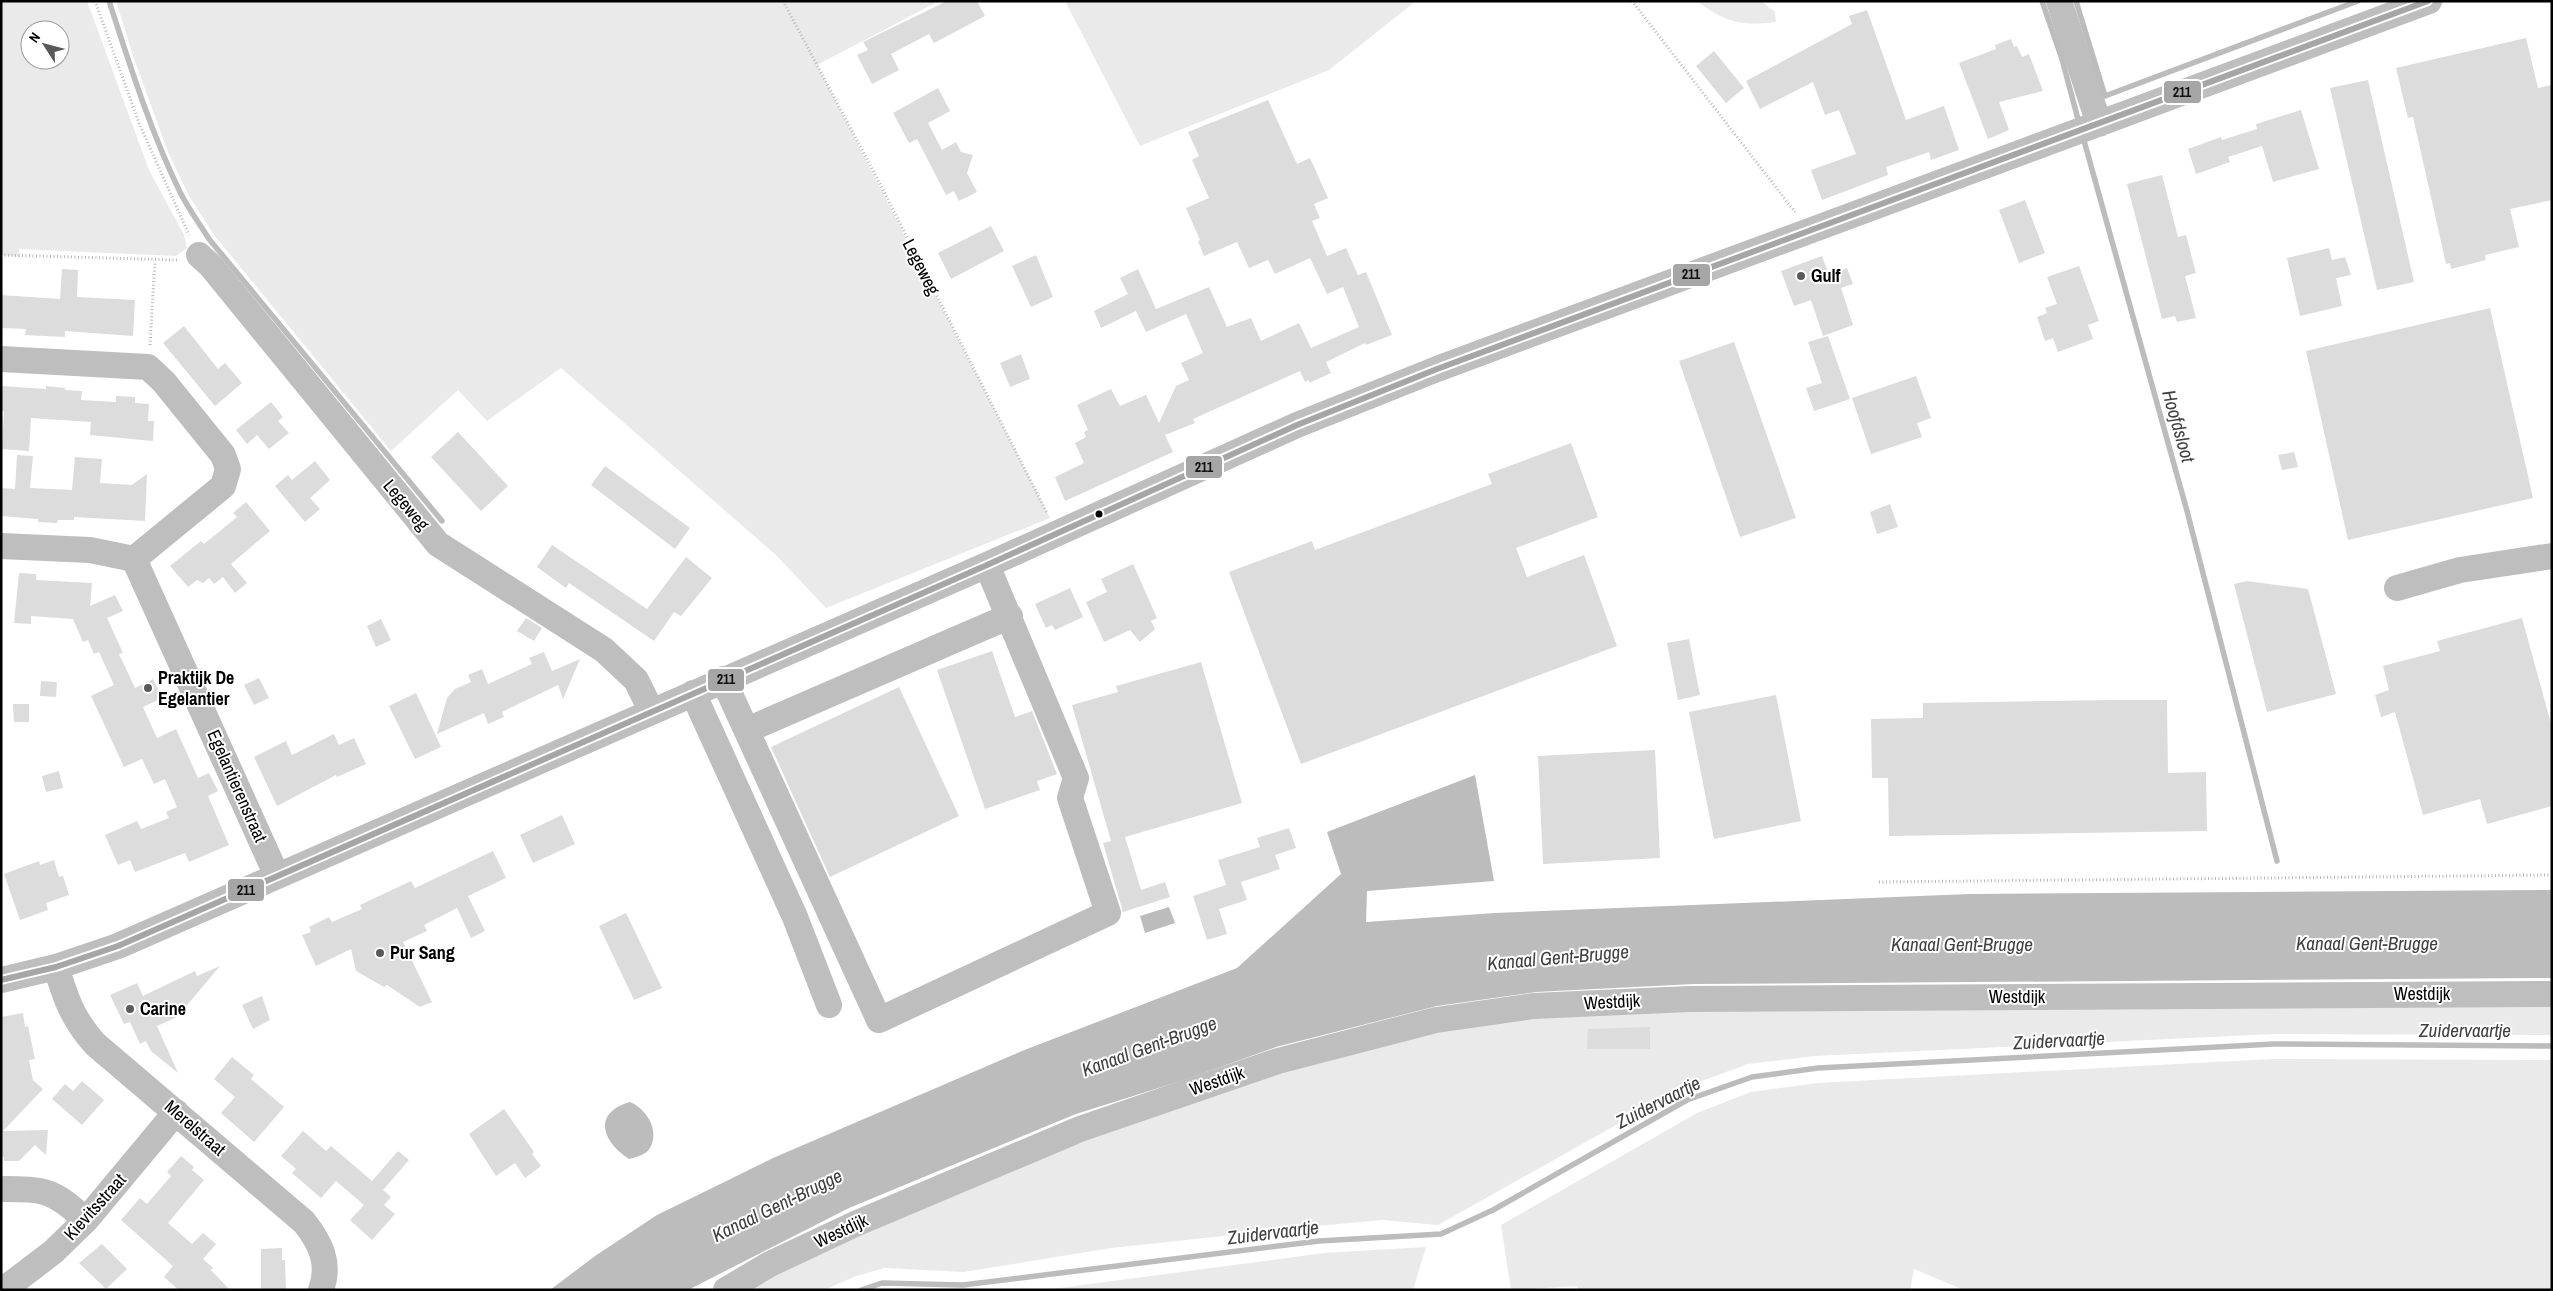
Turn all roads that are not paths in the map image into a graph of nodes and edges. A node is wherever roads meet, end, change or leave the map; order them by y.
1 (2059, 1) edge
2 (2429, 1) edge
3 (2099, 124) junction
4 (199, 255) road end
5 (1, 359) edge
6 (1, 546) edge
7 (2552, 556) edge
8 (134, 559) junction
9 (987, 565) junction
10 (2397, 588) dead end
11 (1010, 616) junction
12 (723, 679) junction
13 (693, 693) junction
14 (651, 710) junction
15 (747, 730) junction
16 (277, 876) junction
17 (56, 967) junction
18 (1, 980) edge
19 (2552, 994) edge
20 (829, 1005) dead end
21 (176, 1112) junction
22 (1, 1189) edge
23 (86, 1220) junction
24 (4, 1290) edge
25 (321, 1290) edge
26 (726, 1290) edge

1 - 3 street
2 - 3 street
3 - 9 street
4 - 14 street, Legeweg
5 - 8 street
6 - 8 street
7 - 10 street
8 - 16 street, Egelantierenstraat
9 - 11 street
9 - 12 street
11 - 15 street
11 - 15 street
12 - 13 street
12 - 15 street
13 - 14 street
13 - 20 street
14 - 16 street
16 - 17 street
17 - 18 street
17 - 21 street, Merelstraat
19 - 26 street, Westdijk
21 - 23 street, Kievitsstraat
21 - 25 street, Merelstraat
22 - 23 street
23 - 24 street, Kievitsstraat

